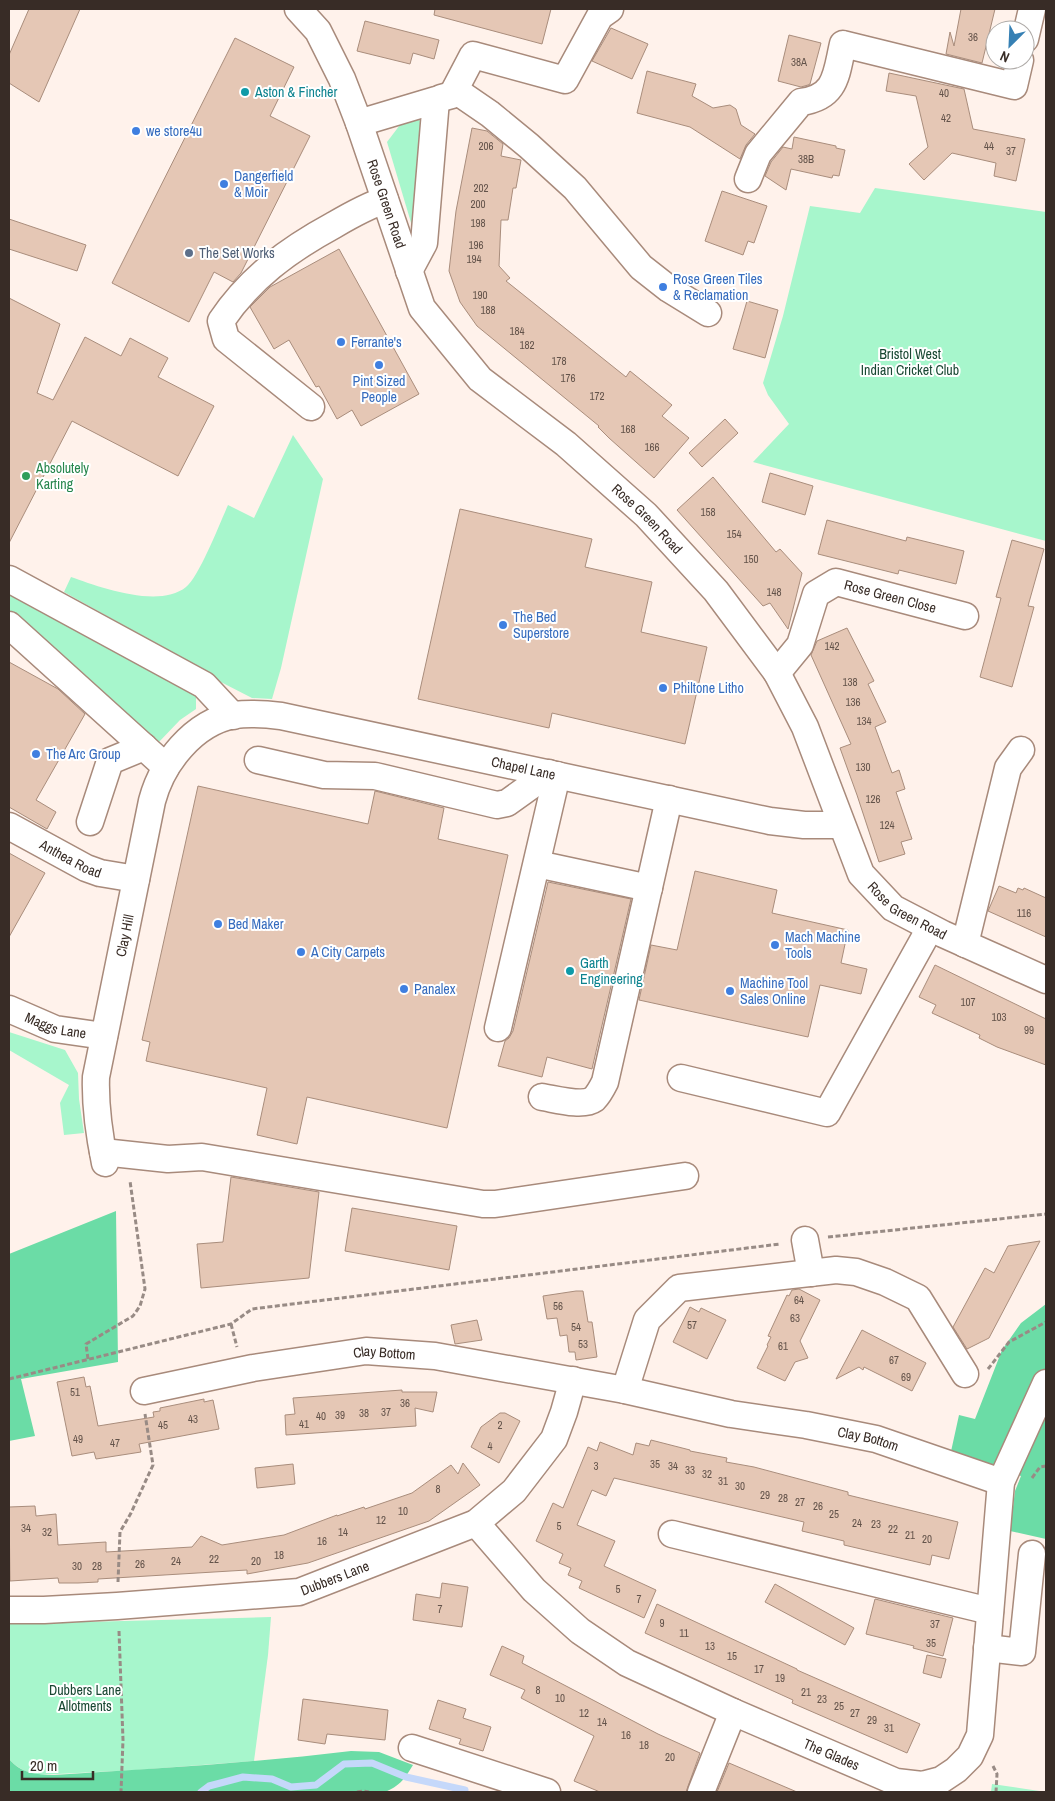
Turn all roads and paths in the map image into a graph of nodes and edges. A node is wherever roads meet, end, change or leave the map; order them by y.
1 (298, 9) edge
2 (610, 9) edge
3 (1018, 70) edge
4 (445, 95) junction
5 (360, 123) junction
6 (748, 179) dead end
7 (385, 200) junction
8 (409, 271) junction
9 (708, 313) dead end
10 (311, 407) dead end
11 (9, 579) edge
12 (965, 616) dead end
13 (9, 626) edge
14 (777, 673) junction
15 (233, 716) junction
16 (207, 726) joint
17 (144, 747) junction
18 (1021, 750) dead end
19 (258, 760) dead end
20 (166, 767) junction
21 (553, 774) junction
22 (669, 799) junction
23 (90, 822) dead end
24 (841, 825) junction
25 (9, 826) edge
26 (538, 864) junction
27 (136, 878) junction
28 (649, 888) junction
29 (930, 928) junction
30 (965, 944) junction
31 (1046, 980) edge
32 (9, 1010) edge
33 (498, 1028) dead end
34 (104, 1036) junction
35 (681, 1078) dead end
36 (542, 1097) dead end
37 (104, 1158) junction
38 (685, 1176) dead end
39 (1046, 1214) edge
40 (805, 1240) junction
41 (811, 1272) junction
42 (1046, 1322) edge
43 (88, 1359) junction
44 (965, 1374) joint
45 (9, 1379) edge
46 (572, 1380) junction
47 (1046, 1383) edge
48 (625, 1390) junction
49 (144, 1391) joint
50 (1000, 1482) junction
51 (476, 1523) junction
52 (672, 1534) dead end
53 (1032, 1554) dead end
54 (117, 1606) junction
55 (9, 1610) edge
56 (990, 1611) junction
57 (987, 1648) junction
58 (733, 1712) junction
59 (412, 1748) dead end
60 (997, 1774) dead end
61 (121, 1792) edge
62 (357, 1792) edge
63 (369, 1792) edge
64 (547, 1792) edge
65 (701, 1792) edge
66 (996, 1792) edge

1 - 5 street, Rose Green Road
2 - 4 street
3 - 6 street
4 - 5 street
4 - 8 street
4 - 9 street
5 - 7 street, Rose Green Road
7 - 8 street, Rose Green Road
7 - 10 street
8 - 14 street, Rose Green Road
11 - 15 street
12 - 14 street, Rose Green Close
13 - 17 street
14 - 24 street, Rose Green Road
15 - 16 street, Chapel Lane
15 - 21 street, Chapel Lane
16 - 20 street, Clay Hill
17 - 20 street
17 - 23 street
18 - 30 street
19 - 21 street
20 - 27 street, Clay Hill
21 - 22 street, Chapel Lane
21 - 26 street
22 - 24 street, Chapel Lane
22 - 28 street
24 - 29 street, Rose Green Road
25 - 27 street, Anthea Road
26 - 28 street
26 - 33 street
27 - 34 street, Clay Hill
28 - 36 street
29 - 30 street, Rose Green Road
29 - 35 street
30 - 31 street, Rose Green Road
32 - 34 street, Maggs Lane
34 - 37 street, Clay Hill
37 - 38 street
37 - 43 path
39 - 40 path
40 - 41 street
40 - 43 path
41 - 44 street
41 - 48 street
42 - 44 path
43 - 45 path
46 - 48 street, Clay Bottom
46 - 49 street, Clay Bottom
46 - 51 street, Dubbers Lane
47 - 50 street
48 - 50 street, Clay Bottom
49 - 54 path
50 - 56 street, The Glades
51 - 54 street, Dubbers Lane
51 - 58 street, The Glades
52 - 56 street
53 - 57 street
54 - 55 street, Dubbers Lane
54 - 61 path
56 - 57 street, The Glades
57 - 58 street, The Glades
58 - 65 street
59 - 64 street
60 - 66 path
62 - 63 path

